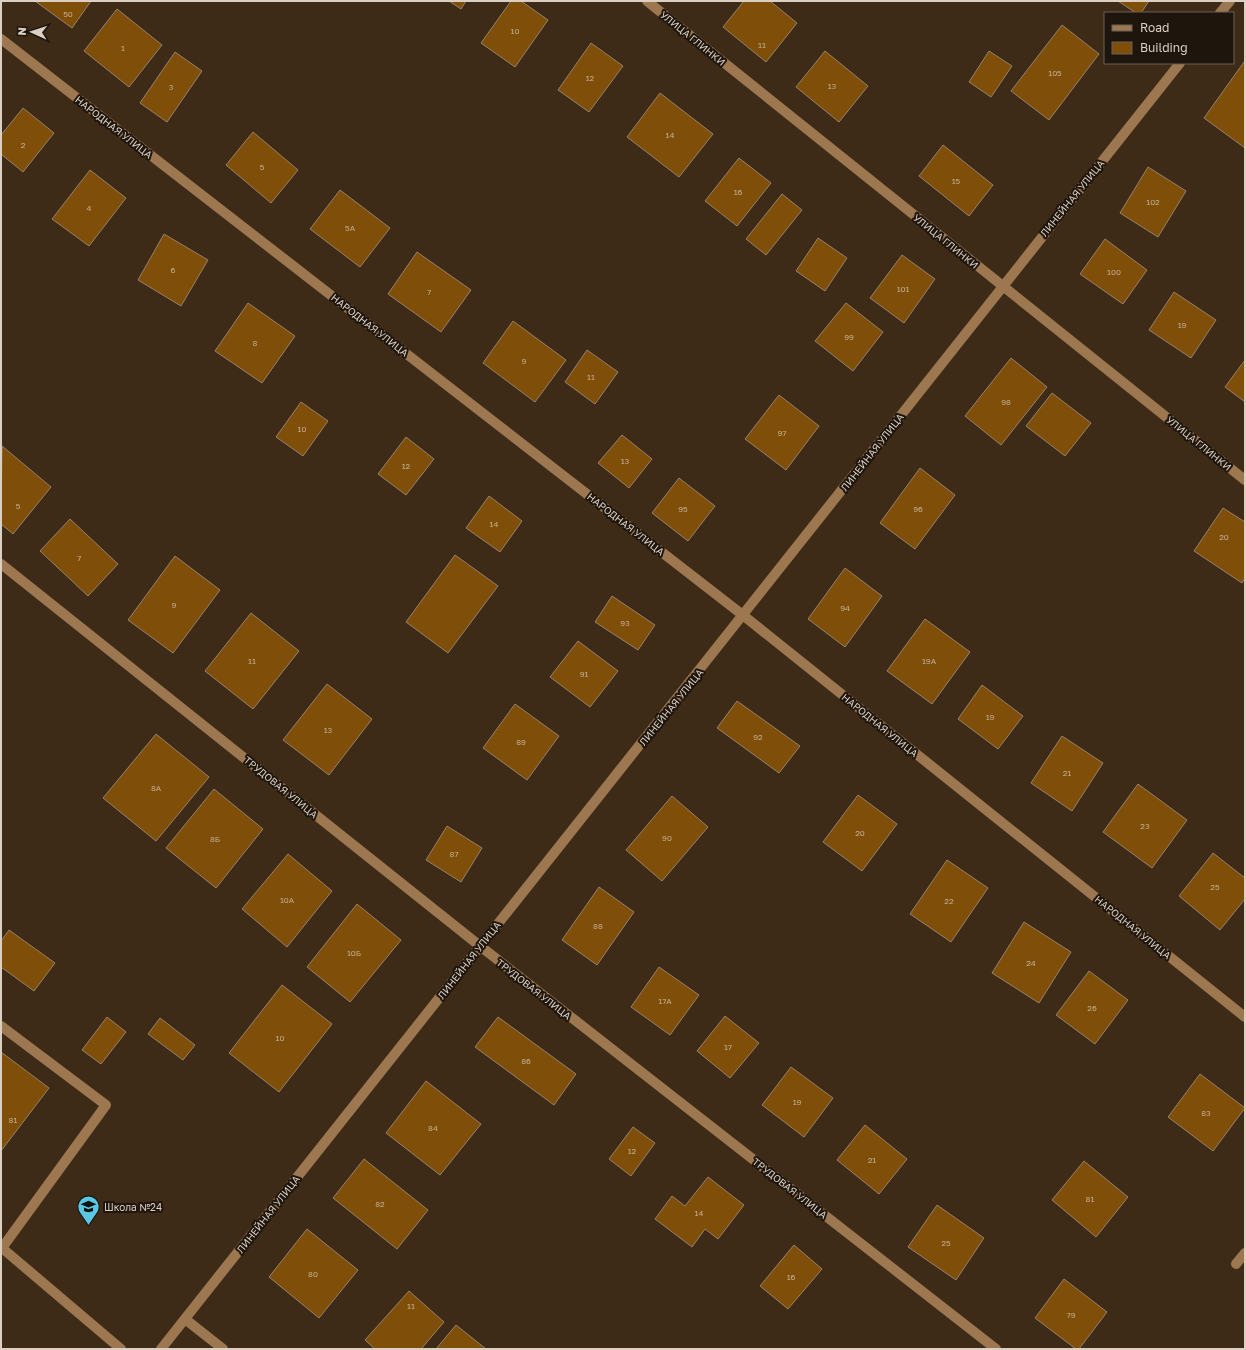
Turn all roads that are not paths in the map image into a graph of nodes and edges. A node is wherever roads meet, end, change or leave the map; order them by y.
1 (647, 1) edge
2 (1230, 1) edge
3 (1221, 12) edge
4 (1, 39) edge
5 (1179, 64) edge
6 (1002, 286) junction
7 (1245, 480) edge
8 (1, 564) edge
9 (744, 616) junction
10 (480, 946) junction
11 (1245, 1017) edge
12 (1, 1026) edge
13 (1245, 1253) edge
14 (1236, 1264) dead end
15 (185, 1319) junction
16 (121, 1349) edge
17 (161, 1349) edge
18 (223, 1349) edge
19 (996, 1349) edge

1 - 6 street, УЛИЦА ГЛИНКИ
2 - 3 street
4 - 9 street, НАРОДНАЯ УЛИЦА
5 - 6 street, ЛИНЕЙНАЯ УЛИЦА
6 - 7 street, УЛИЦА ГЛИНКИ
6 - 9 street, ЛИНЕЙНАЯ УЛИЦА
8 - 10 street, ТРУДОВАЯ УЛИЦА
9 - 10 street, ЛИНЕЙНАЯ УЛИЦА
9 - 11 street, НАРОДНАЯ УЛИЦА
10 - 15 street, ЛИНЕЙНАЯ УЛИЦА
10 - 19 street, ТРУДОВАЯ УЛИЦА
12 - 16 street
13 - 14 street
15 - 17 street, ЛИНЕЙНАЯ УЛИЦА
15 - 18 street

